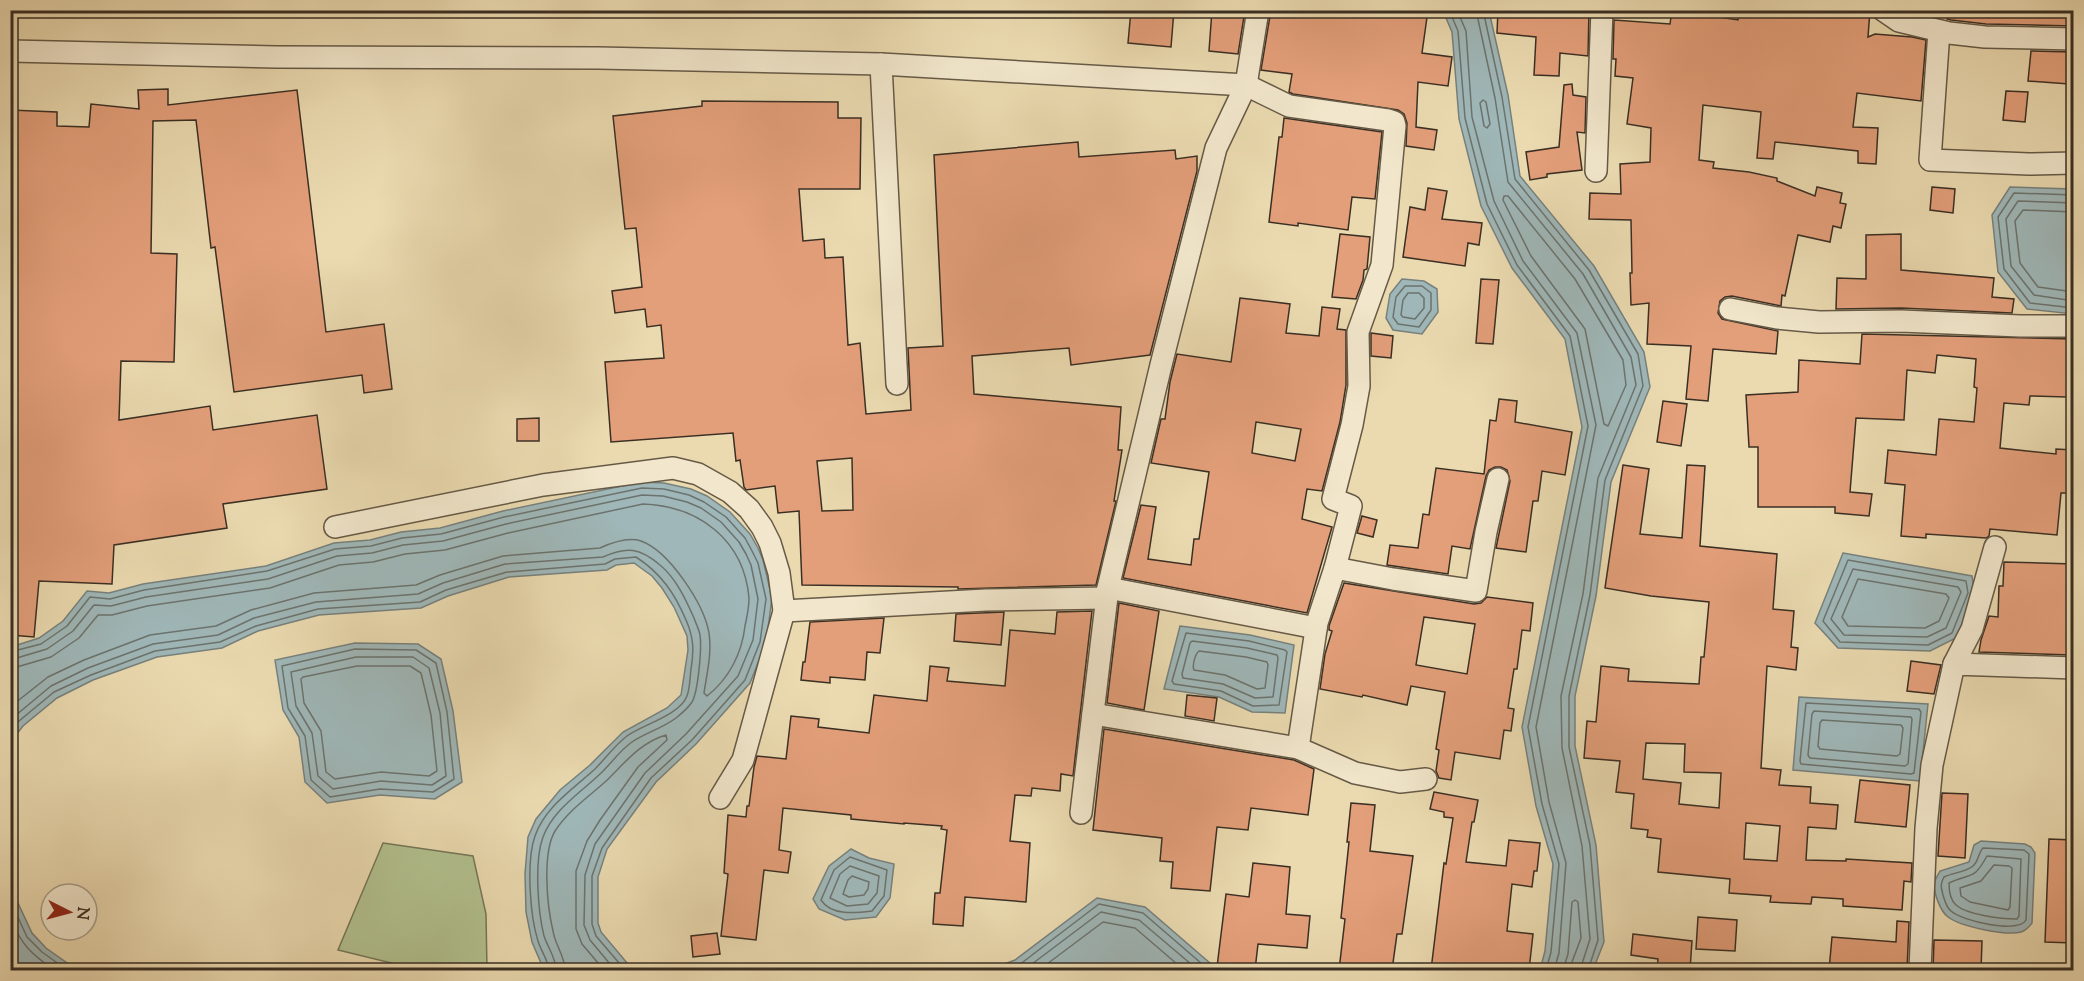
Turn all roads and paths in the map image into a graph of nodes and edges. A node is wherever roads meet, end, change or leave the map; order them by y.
1 (1258, 10) edge
2 (1602, 10) edge
3 (1883, 10) edge
4 (1940, 31) junction
5 (2073, 39) edge
6 (10, 51) edge
7 (881, 64) junction
8 (1246, 85) junction
9 (2073, 163) edge
10 (1596, 171) dead end
11 (1730, 309) dead end
12 (2073, 326) edge
13 (897, 384) dead end
14 (1498, 479) dead end
15 (335, 527) dead end
16 (1995, 547) dead end
17 (1335, 568) junction
18 (1107, 593) junction
19 (784, 611) junction
20 (1316, 628) junction
21 (1954, 664) junction
22 (2073, 668) edge
23 (1093, 714) junction
24 (1298, 748) junction
25 (1426, 779) dead end
26 (720, 798) dead end
27 (1081, 813) dead end
28 (1920, 970) edge

1 - 8 street
2 - 10 street
3 - 4 street
4 - 5 street
4 - 9 street
6 - 7 street
7 - 8 street
7 - 13 street
8 - 17 street
8 - 18 street
11 - 12 street
14 - 17 street
15 - 19 street
16 - 21 street
17 - 20 street
18 - 19 street
18 - 20 street
18 - 23 street
19 - 26 street
20 - 24 street
21 - 22 street
21 - 28 street
23 - 24 street
23 - 27 street
24 - 25 street

